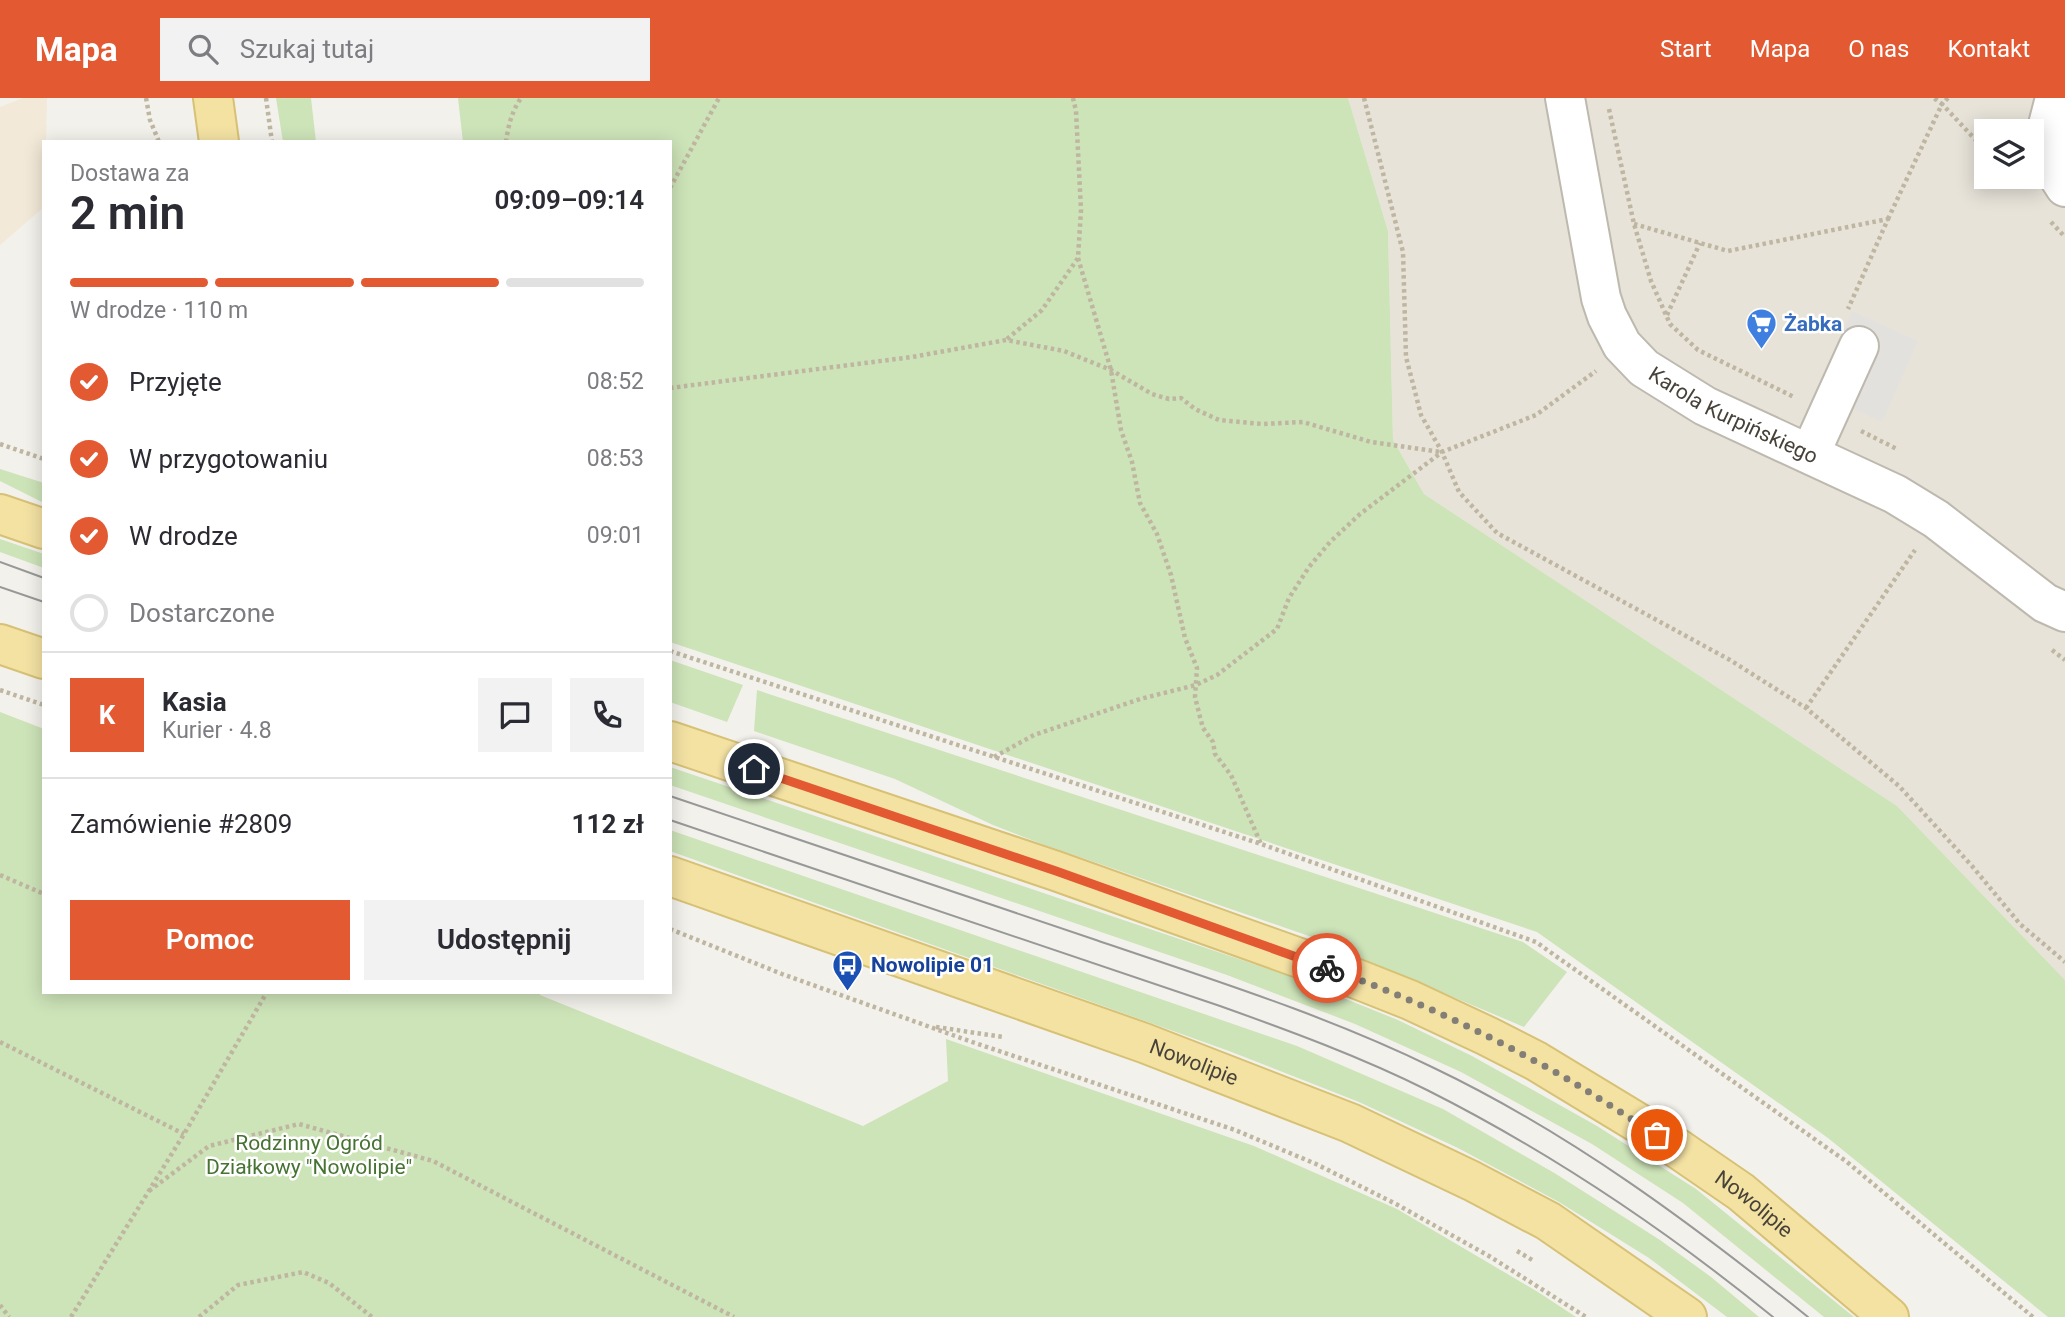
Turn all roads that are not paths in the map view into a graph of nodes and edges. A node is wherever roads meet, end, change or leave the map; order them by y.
1 (213, 98) edge
2 (1565, 98) edge
3 (2055, 98) edge
4 (219, 140) edge
5 (2065, 187) edge
6 (1852, 332) road end
7 (1810, 454) junction
8 (0, 514) edge
9 (42, 528) edge
10 (2065, 612) edge
11 (0, 645) edge
12 (42, 658) edge
13 (672, 742) edge
14 (672, 877) edge
15 (1687, 1317) edge
16 (1889, 1317) edge

1 - 4 main road
2 - 7 street, Karola Kurpińskiego
3 - 5 street
6 - 7 street
7 - 10 street, Karola Kurpińskiego
8 - 9 main road
11 - 12 main road
13 - 16 main road, Nowolipie
14 - 15 main road, Nowolipie

